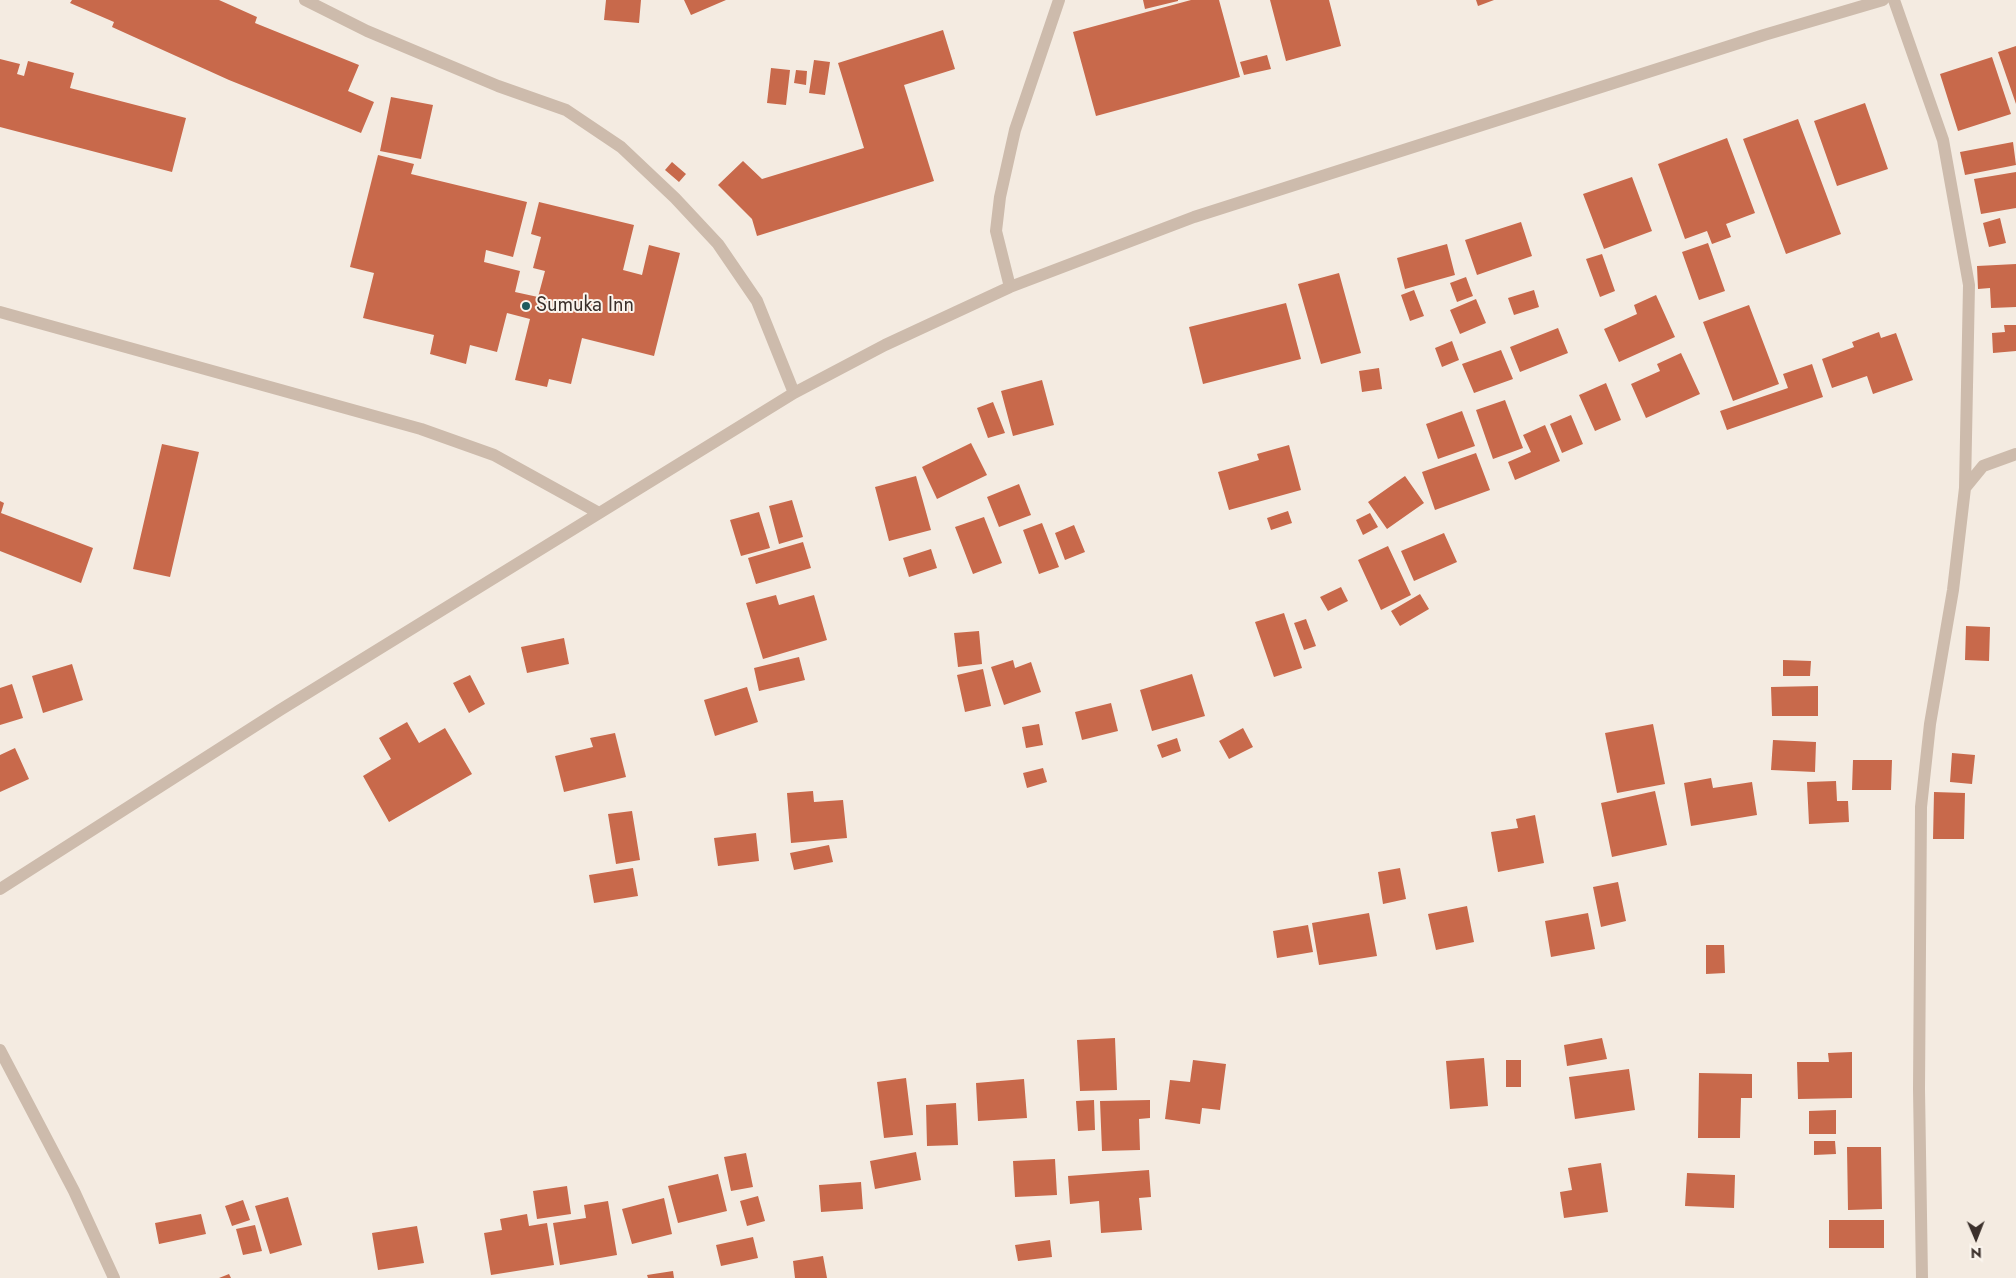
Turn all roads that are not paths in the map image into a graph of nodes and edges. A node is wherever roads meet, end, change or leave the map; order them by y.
1 (305, 0) edge
2 (1059, 0) edge
3 (1883, 0) edge
4 (1894, 0) edge
5 (1010, 287) junction
6 (0, 312) edge
7 (794, 393) junction
8 (2016, 454) edge
9 (1965, 488) junction
10 (599, 514) junction
11 (0, 889) edge
12 (0, 1050) edge
13 (114, 1278) edge
14 (1922, 1278) edge

1 - 7 street
2 - 5 street
3 - 5 street
4 - 9 street
5 - 7 street
6 - 10 street
7 - 10 street
8 - 9 street
9 - 14 street
10 - 11 street
12 - 13 street

